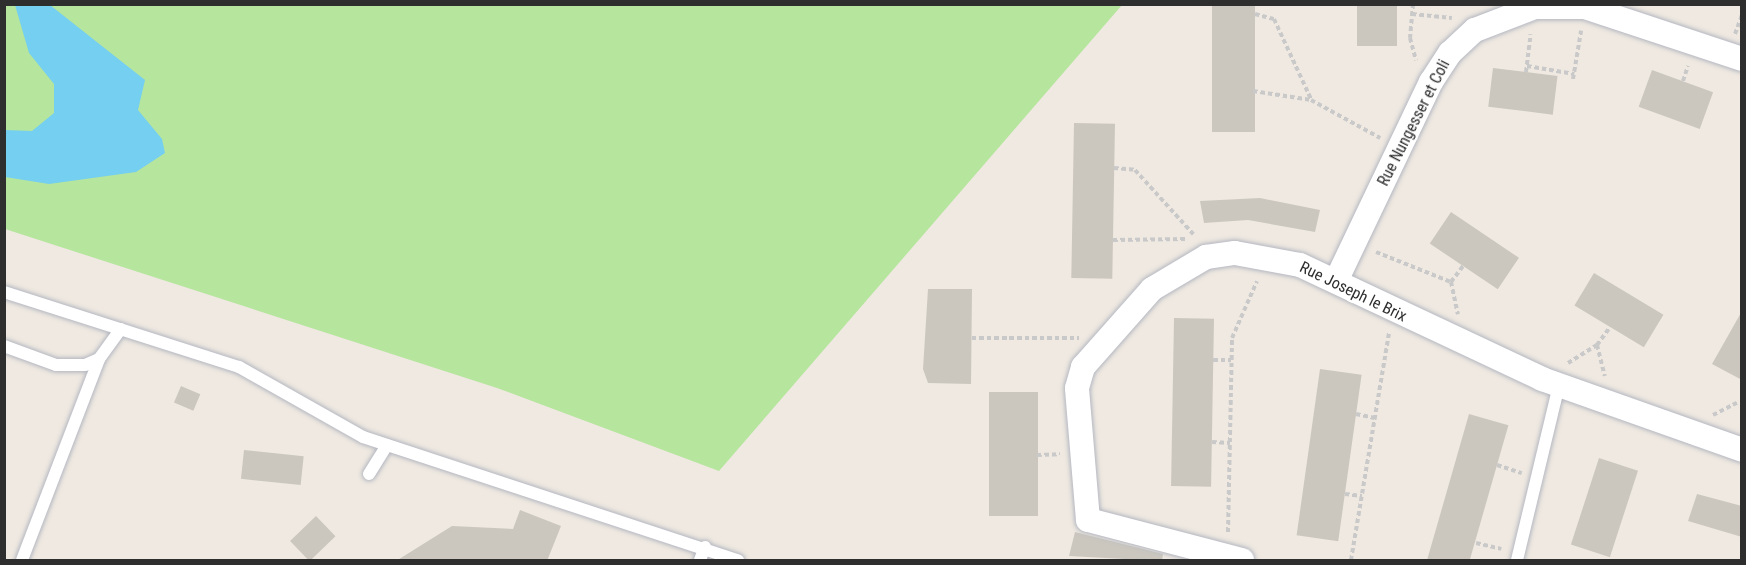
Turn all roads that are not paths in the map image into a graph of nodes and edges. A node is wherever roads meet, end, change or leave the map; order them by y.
1 (1742, 59) edge
2 (1336, 281) junction
3 (4, 292) edge
4 (121, 329) junction
5 (4, 346) edge
6 (99, 359) junction
7 (1551, 382) junction
8 (387, 445) junction
9 (1742, 450) edge
10 (369, 474) dead end
11 (705, 547) junction
12 (1518, 557) edge
13 (1235, 559) edge
14 (22, 561) edge
15 (700, 561) edge
16 (738, 561) edge

1 - 2 street, Rue Nungesser et Coli
2 - 7 street, Rue Joseph le Brix
2 - 13 street, Rue Joseph le Brix
3 - 4 lane
4 - 6 lane
4 - 8 lane
5 - 6 lane
6 - 14 lane
7 - 9 street, Rue Joseph le Brix
7 - 12 lane
8 - 10 lane
8 - 11 lane
11 - 15 lane
11 - 16 lane

